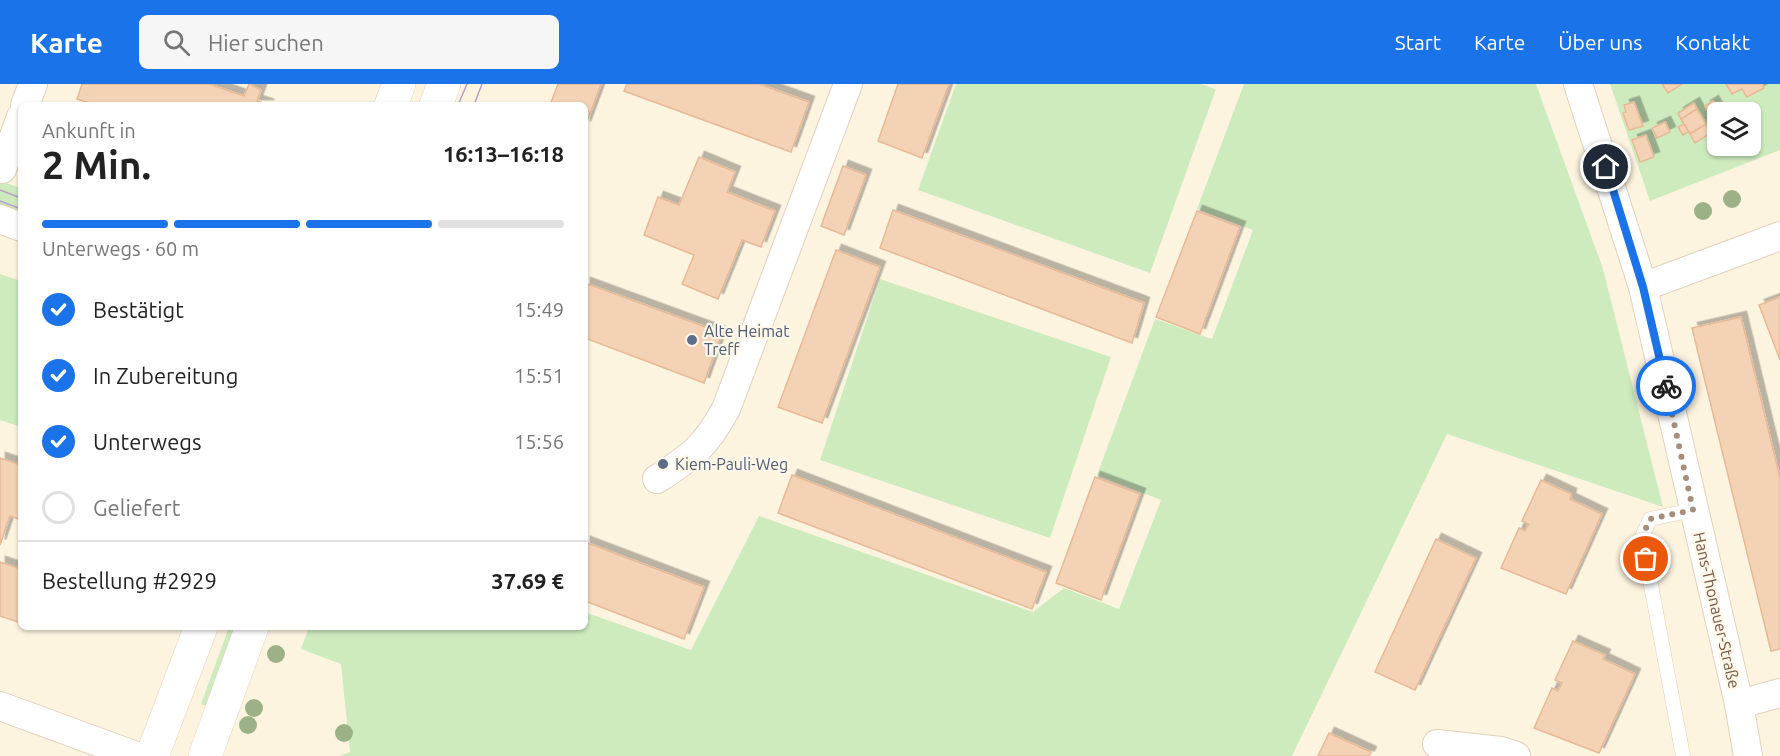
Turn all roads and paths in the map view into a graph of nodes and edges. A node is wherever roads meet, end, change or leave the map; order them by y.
1 (33, 84) edge
2 (399, 84) edge
3 (444, 84) edge
4 (848, 84) edge
5 (1578, 84) edge
6 (27, 102) edge
7 (393, 102) edge
8 (437, 102) edge
9 (18, 129) edge
10 (8, 171) edge
11 (0, 219) edge
12 (18, 226) edge
13 (1780, 236) edge
14 (1643, 287) junction
15 (657, 479) dead end
16 (1693, 510) junction
17 (200, 630) edge
18 (251, 630) edge
19 (1780, 693) edge
20 (1739, 704) junction
21 (0, 705) edge
22 (1437, 744) dead end
23 (136, 756) edge
24 (152, 756) edge
25 (205, 756) edge
26 (1516, 756) edge
27 (1683, 756) edge
28 (1748, 756) edge

1 - 6 street
2 - 7 main road
3 - 8 main road
4 - 15 street
5 - 14 street, Hans-Thonauer-Straße
9 - 10 street
11 - 12 street
13 - 14 street
14 - 16 street, Hans-Thonauer-Straße
16 - 20 street, Hans-Thonauer-Straße
16 - 27 lane
17 - 24 main road
18 - 25 main road
19 - 20 street
20 - 28 street, Hans-Thonauer-Straße
21 - 23 street
22 - 26 street

